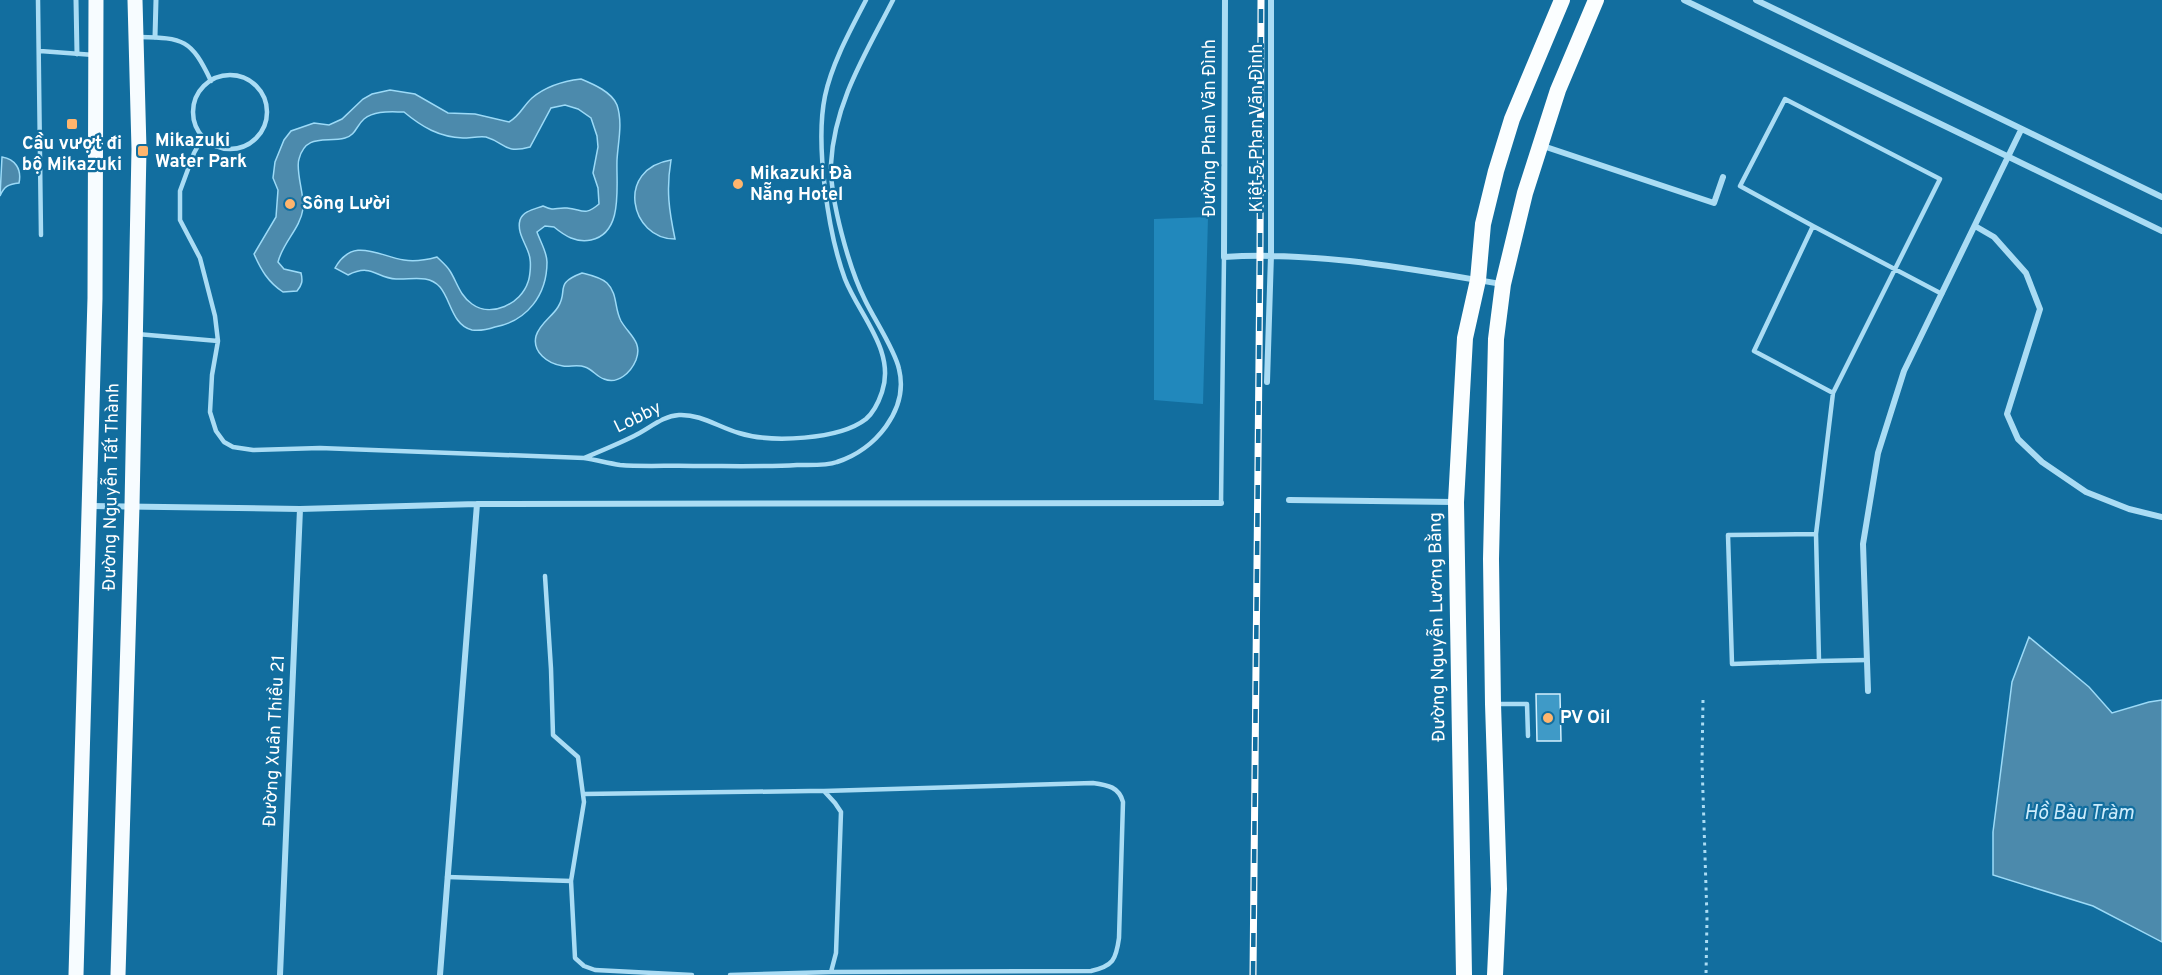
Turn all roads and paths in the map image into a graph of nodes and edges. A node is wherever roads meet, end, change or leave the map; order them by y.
1 (38, 0) edge
2 (75, 0) edge
3 (96, 0) edge
4 (135, 0) edge
5 (158, 0) edge
6 (866, 0) edge
7 (892, 0) edge
8 (1225, 0) edge
9 (1271, 0) edge
10 (1562, 0) edge
11 (1596, 0) edge
12 (1684, 0) edge
13 (1756, 0) edge
14 (135, 37) junction
15 (155, 37) junction
16 (40, 51) junction
17 (77, 54) junction
18 (96, 55) junction
19 (211, 81) junction
20 (2021, 130) junction
21 (203, 137) junction
22 (1540, 145) junction
23 (2008, 158) junction
24 (1723, 177) dead end
25 (2162, 197) edge
26 (1813, 226) junction
27 (1975, 226) junction
28 (2162, 231) edge
29 (41, 235) dead end
30 (1271, 255) junction
31 (1224, 257) junction
32 (1895, 270) junction
33 (1478, 280) junction
34 (1503, 284) junction
35 (1942, 294) junction
36 (135, 333) junction
37 (218, 341) junction
38 (1266, 382) dead end
39 (1833, 393) junction
40 (584, 458) junction
41 (1289, 500) dead end
42 (1456, 502) junction
43 (1221, 503) joint
44 (477, 504) junction
45 (89, 506) junction
46 (132, 506) junction
47 (300, 509) junction
48 (2162, 517) edge
49 (1816, 534) junction
50 (545, 576) dead end
51 (1867, 660) junction
52 (1819, 661) junction
53 (1868, 691) dead end
54 (1702, 700) dead end
55 (1493, 704) junction
56 (1528, 736) dead end
57 (824, 791) junction
58 (583, 794) junction
59 (447, 877) junction
60 (571, 881) junction
61 (831, 972) junction
62 (76, 975) edge
63 (118, 975) edge
64 (280, 975) edge
65 (440, 975) edge
66 (692, 975) edge
67 (730, 975) edge
68 (1464, 975) edge
69 (1495, 975) edge
70 (1706, 975) edge

1 - 16 lane
2 - 17 street
3 - 18 main road, Đường Nguyễn Tất Thành
4 - 14 main road, Đường Nguyễn Tất Thành
5 - 15 street
6 - 40 lane, Lobby
7 - 40 lane
8 - 31 street, Đường Phan Văn Đình
9 - 30 street, Kiệt 5 Phan Văn Đình
10 - 33 highway, Đường Nguyễn Lương Bằng
11 - 22 highway
12 - 23 street
13 - 20 street
14 - 15 lane
14 - 36 main road, Đường Nguyễn Tất Thành
15 - 19 lane
16 - 17 lane
16 - 29 lane
17 - 18 lane
18 - 45 main road, Đường Nguyễn Tất Thành
19 - 21 lane
19 - 21 lane
20 - 23 street
20 - 25 street
21 - 37 lane
22 - 24 street
22 - 34 highway
23 - 27 street
23 - 28 street
26 - 32 lane
26 - 32 lane
26 - 39 lane
27 - 35 street
27 - 48 street
30 - 31 street
30 - 33 street
30 - 38 street, Kiệt 5 Phan Văn Đình
31 - 43 lane
32 - 35 lane
32 - 39 lane
33 - 34 street
33 - 42 highway, Đường Nguyễn Lương Bằng
34 - 55 highway
35 - 51 street
36 - 37 lane
36 - 46 main road, Đường Nguyễn Tất Thành
37 - 40 lane
39 - 49 lane
41 - 42 street
42 - 68 highway, Đường Nguyễn Lương Bằng
43 - 44 street
44 - 47 street
44 - 59 street
45 - 46 street
45 - 62 main road, Đường Nguyễn Tất Thành
46 - 47 street
46 - 63 main road, Đường Nguyễn Tất Thành
47 - 64 street, Đường Xuân Thiều 21
49 - 52 lane
49 - 52 lane
50 - 58 lane
51 - 52 lane
51 - 53 street
54 - 70 path
55 - 56 lane
55 - 69 highway
57 - 58 lane
57 - 61 lane
57 - 61 lane
58 - 60 lane
59 - 60 lane
59 - 65 street
60 - 66 lane
61 - 67 lane

